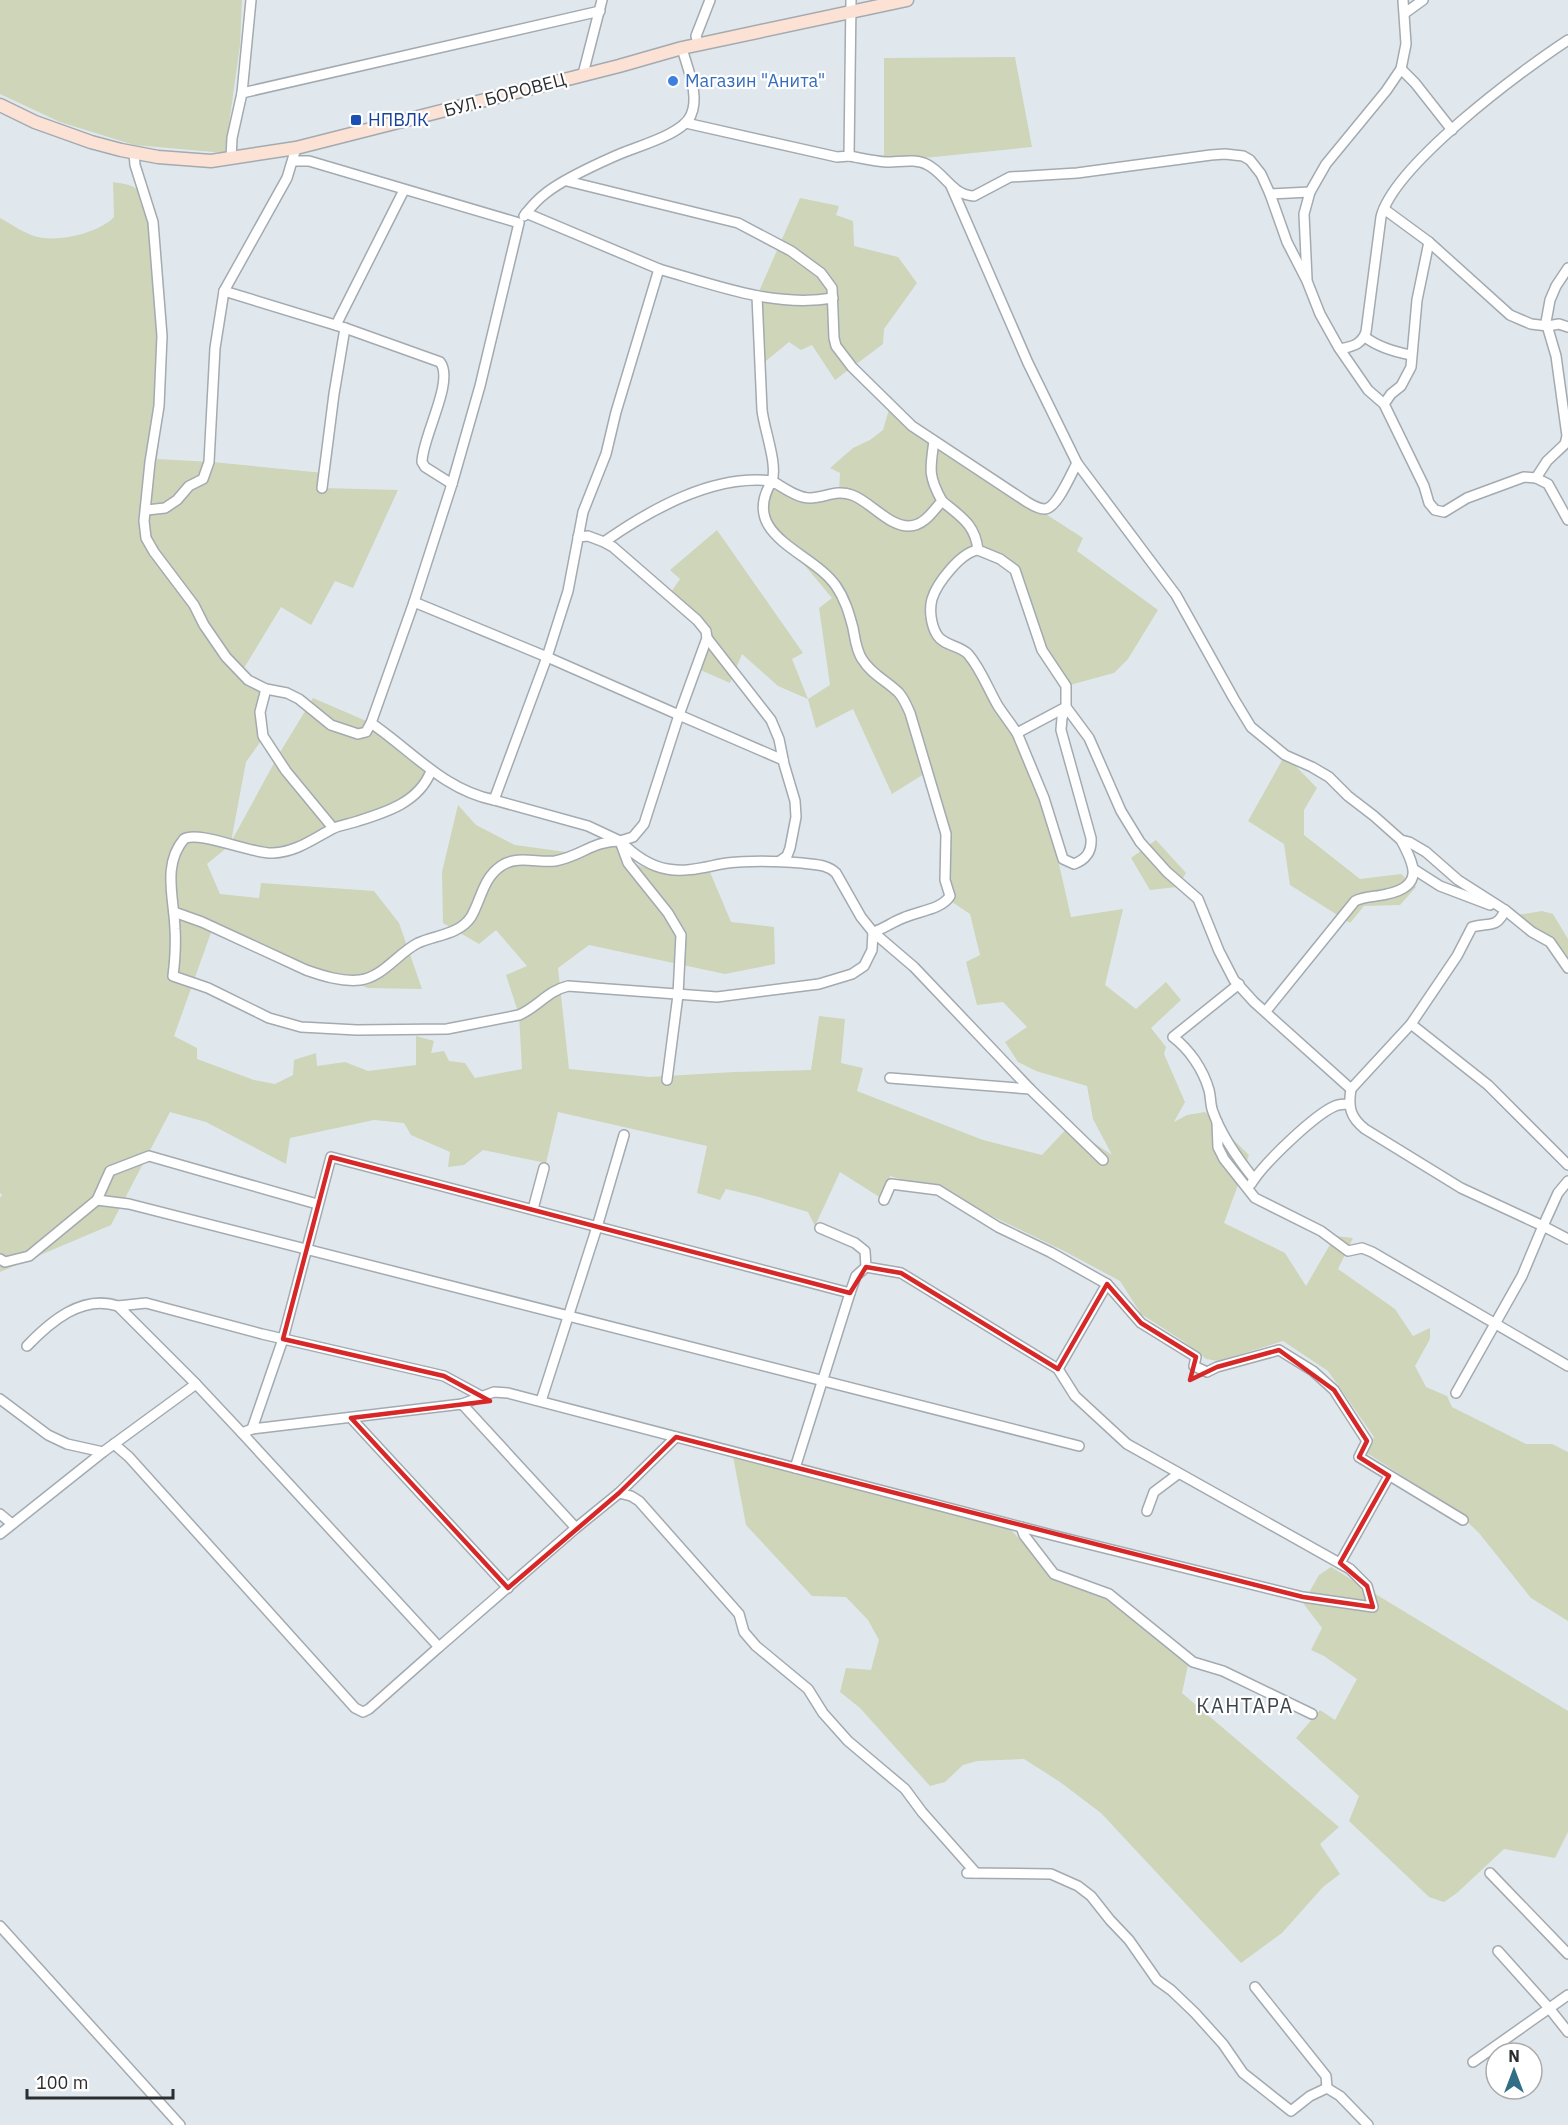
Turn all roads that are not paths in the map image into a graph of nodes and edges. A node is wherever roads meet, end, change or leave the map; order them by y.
1 (252, 0) edge
2 (602, 0) edge
3 (710, 0) edge
4 (907, 0) edge
5 (1403, 0) edge
6 (1423, 0) edge
7 (850, 6) edge
8 (600, 11) junction
9 (1405, 13) junction
10 (1568, 40) edge
11 (698, 44) junction
12 (682, 48) junction
13 (1401, 69) junction
14 (583, 74) junction
15 (242, 93) junction
16 (0, 105) edge
17 (686, 123) junction
18 (1452, 130) junction
19 (296, 148) junction
20 (134, 153) junction
21 (849, 156) junction
22 (231, 158) junction
23 (293, 161) junction
24 (567, 181) junction
25 (951, 186) junction
26 (404, 190) junction
27 (1310, 192) junction
28 (1270, 194) junction
29 (1383, 208) junction
30 (526, 213) junction
31 (519, 223) junction
32 (1429, 242) junction
33 (1568, 268) edge
34 (659, 269) junction
35 (1307, 281) junction
36 (224, 291) junction
37 (757, 296) junction
38 (833, 298) junction
39 (1548, 326) junction
40 (341, 327) junction
41 (1568, 327) edge
42 (1365, 337) junction
43 (1340, 349) junction
44 (1411, 355) junction
45 (1384, 404) junction
46 (934, 441) junction
47 (1077, 463) junction
48 (1536, 478) junction
49 (772, 481) junction
50 (452, 484) junction
51 (322, 488) dead end
52 (942, 501) junction
53 (147, 510) junction
54 (1568, 520) edge
55 (578, 537) junction
56 (604, 542) junction
57 (978, 550) junction
58 (414, 602) junction
59 (707, 638) junction
60 (548, 657) junction
61 (266, 689) junction
62 (1066, 707) junction
63 (679, 715) junction
64 (371, 723) junction
65 (1017, 732) junction
66 (783, 760) junction
67 (431, 771) junction
68 (494, 800) junction
69 (333, 828) junction
70 (1401, 840) junction
71 (620, 841) junction
72 (780, 861) junction
73 (1415, 870) junction
74 (1495, 904) junction
75 (1505, 910) junction
76 (174, 912) junction
77 (873, 932) junction
78 (1568, 968) edge
79 (1239, 984) junction
80 (678, 995) junction
81 (1266, 1011) junction
82 (1411, 1024) junction
83 (890, 1078) dead end
84 (667, 1080) dead end
85 (1030, 1089) junction
86 (1351, 1089) junction
87 (1349, 1104) junction
88 (1217, 1122) junction
89 (624, 1135) dead end
90 (1103, 1160) dead end
91 (1568, 1165) edge
92 (544, 1167) dead end
93 (1254, 1179) junction
94 (1568, 1181) edge
95 (1255, 1198) junction
96 (97, 1200) junction
97 (884, 1200) dead end
98 (317, 1204) junction
99 (533, 1209) junction
100 (1543, 1226) junction
101 (597, 1227) junction
102 (820, 1228) dead end
103 (1568, 1239) edge
104 (307, 1248) junction
105 (0, 1259) edge
106 (866, 1267) junction
107 (1107, 1284) junction
108 (850, 1293) junction
109 (118, 1306) junction
110 (569, 1315) junction
111 (1494, 1324) junction
112 (283, 1339) junction
113 (27, 1346) dead end
114 (1568, 1366) edge
115 (1059, 1370) junction
116 (824, 1381) junction
117 (196, 1384) junction
118 (1456, 1393) dead end
119 (481, 1396) junction
120 (0, 1399) edge
121 (541, 1401) junction
122 (462, 1404) junction
123 (351, 1418) junction
124 (252, 1429) junction
125 (242, 1433) junction
126 (676, 1437) junction
127 (114, 1444) junction
128 (1079, 1446) dead end
129 (103, 1452) junction
130 (795, 1468) junction
131 (1178, 1474) junction
132 (1389, 1476) junction
133 (619, 1493) junction
134 (1147, 1511) dead end
135 (0, 1514) edge
136 (1463, 1520) dead end
137 (12, 1524) junction
138 (1021, 1527) junction
139 (576, 1528) junction
140 (0, 1534) edge
141 (1340, 1563) junction
142 (508, 1588) junction
143 (439, 1647) junction
144 (1312, 1714) dead end
145 (1490, 1873) dead end
146 (0, 1926) edge
147 (1498, 1951) dead end
148 (1568, 1954) edge
149 (1255, 1987) dead end
150 (1568, 1995) edge
151 (1550, 2008) junction
152 (1568, 2032) edge
153 (1473, 2062) dead end
154 (1326, 2088) junction
155 (180, 2125) edge
156 (1368, 2125) edge

1 - 15 street
2 - 8 street
3 - 11 street
4 - 7 street, БУЛ. БОРОВЕЦ
5 - 9 street
6 - 9 street
7 - 11 street, БУЛ. БОРОВЕЦ
7 - 21 street
8 - 14 street
8 - 15 street
9 - 13 street
10 - 18 street
11 - 12 street, БУЛ. БОРОВЕЦ
12 - 14 street, БУЛ. БОРОВЕЦ
12 - 17 street
13 - 18 street
13 - 27 street
14 - 19 street, БУЛ. БОРОВЕЦ
15 - 22 street
16 - 20 street, БУЛ. БОРОВЕЦ
17 - 21 street
17 - 24 street
18 - 29 street
19 - 22 street, БУЛ. БОРОВЕЦ
19 - 23 street
20 - 22 street, БУЛ. БОРОВЕЦ
20 - 53 street
21 - 25 street
23 - 26 street
23 - 36 street
24 - 30 street
24 - 38 street
25 - 28 street
25 - 47 street
26 - 31 street
26 - 40 street
27 - 28 street
27 - 35 street
28 - 35 street
29 - 32 street
29 - 42 street
30 - 31 street
30 - 34 street
31 - 50 street
32 - 39 street
32 - 44 street
33 - 39 street
34 - 37 street
34 - 55 street
35 - 43 street
36 - 40 street
36 - 53 street
37 - 38 street
37 - 49 street
38 - 46 street
39 - 41 street
39 - 48 street
40 - 50 street
40 - 51 street
42 - 43 street
42 - 44 street
43 - 45 street
44 - 45 street
45 - 48 street
46 - 47 street
46 - 52 street
47 - 70 street
48 - 54 street
49 - 52 street
49 - 56 street
49 - 77 street
50 - 58 street
52 - 57 street
53 - 61 street
55 - 56 street
55 - 60 street
56 - 59 street
57 - 62 street
57 - 65 street
58 - 60 street
58 - 64 street
59 - 63 street
59 - 66 street
60 - 63 street
60 - 68 street
61 - 64 street
61 - 69 street
62 - 65 street
62 - 65 street
62 - 79 street
63 - 66 street
63 - 71 street
64 - 67 street
66 - 72 street
67 - 68 street
67 - 69 street
68 - 71 street
69 - 76 street
70 - 73 street
70 - 74 street
71 - 72 street
71 - 76 street
71 - 80 street
72 - 77 street
73 - 74 street
73 - 81 street
74 - 75 street
75 - 78 street
75 - 82 street
76 - 80 street
77 - 80 street
77 - 85 street
79 - 81 street
79 - 88 street
80 - 84 street
81 - 86 street
82 - 86 street
82 - 91 street
83 - 85 street
85 - 90 street
86 - 87 street
87 - 93 street
87 - 100 street
88 - 93 street
88 - 95 street
89 - 101 street
92 - 99 street
93 - 95 street
94 - 100 street
95 - 111 street
96 - 98 street
96 - 104 street
96 - 105 street
97 - 107 street
98 - 99 street
98 - 104 street
99 - 101 street
100 - 103 street
100 - 111 street
101 - 108 street
101 - 110 street
102 - 106 street
104 - 110 street
104 - 112 street
106 - 108 street
106 - 115 street
107 - 115 street
107 - 132 street
108 - 116 street
109 - 112 street
109 - 113 street
109 - 117 street
110 - 116 street
110 - 121 street
111 - 114 street
111 - 118 street
112 - 119 street
112 - 124 street
115 - 131 street
116 - 128 street
116 - 130 street
117 - 125 street
117 - 127 street
119 - 121 street
119 - 122 street
120 - 129 street
121 - 126 street
122 - 123 street
122 - 139 street
123 - 124 street
123 - 142 street
124 - 125 street
125 - 143 street
126 - 130 street
126 - 133 street
127 - 129 street
127 - 143 street
129 - 137 street
130 - 138 street
131 - 134 street
131 - 141 street
132 - 136 street
132 - 141 street
133 - 139 street
133 - 154 street
135 - 137 street
137 - 140 street
138 - 141 street
138 - 144 street
139 - 142 street
142 - 143 street
145 - 148 street
146 - 155 street
147 - 151 street
149 - 154 street
150 - 151 street
151 - 152 street
151 - 153 street
154 - 156 street

